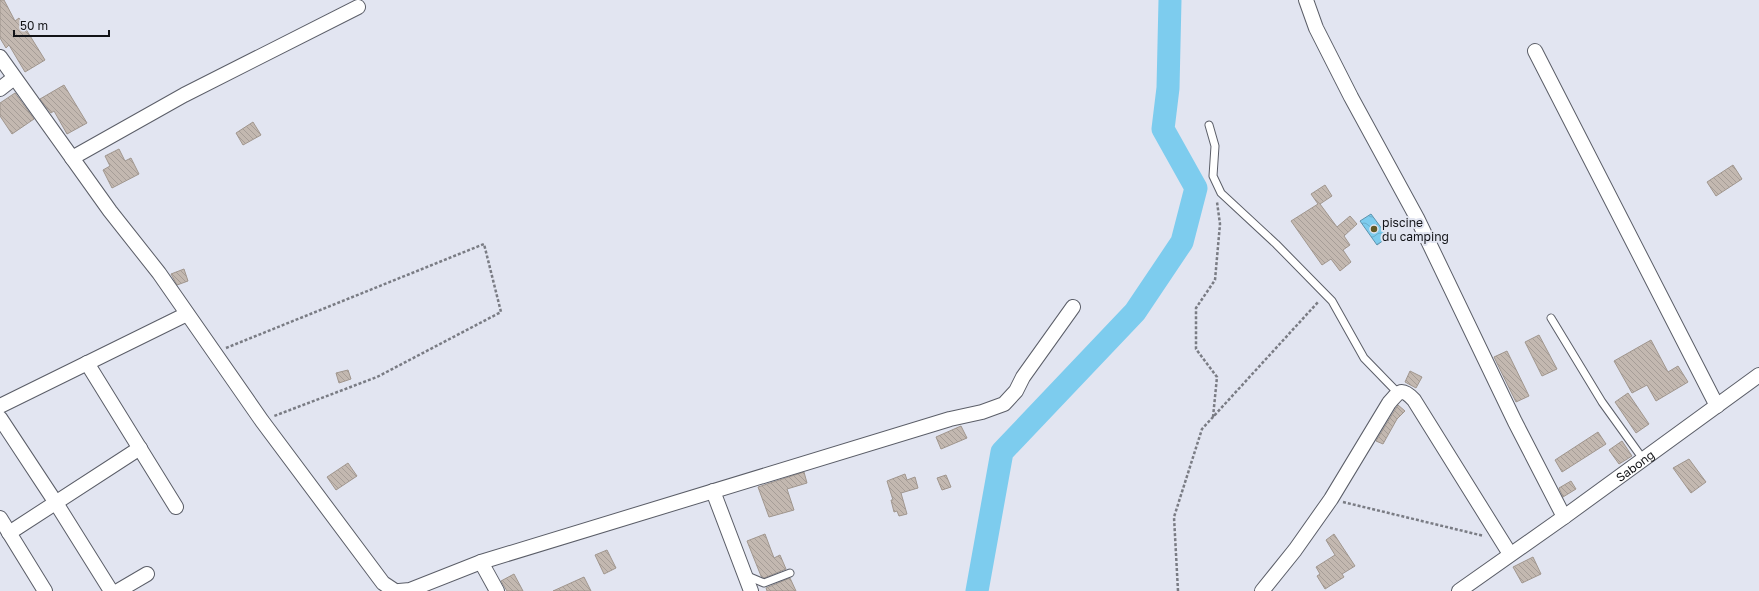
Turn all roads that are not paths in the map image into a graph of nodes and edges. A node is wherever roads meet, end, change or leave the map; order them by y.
1 (1306, 0) edge
2 (358, 7) dead end
3 (1535, 51) dead end
4 (0, 57) edge
5 (14, 78) junction
6 (0, 89) edge
7 (1209, 125) dead end
8 (72, 158) junction
9 (1073, 307) dead end
10 (187, 314) junction
11 (1551, 318) dead end
12 (87, 363) junction
13 (1759, 375) edge
14 (1398, 393) junction
15 (0, 406) edge
16 (1717, 406) junction
17 (0, 418) edge
18 (140, 448) junction
19 (1643, 460) junction
20 (713, 491) junction
21 (56, 503) junction
22 (176, 507) dead end
23 (1564, 517) junction
24 (0, 518) edge
25 (9, 533) junction
26 (1510, 554) junction
27 (481, 562) junction
28 (147, 574) dead end
29 (744, 574) junction
30 (790, 574) dead end
31 (45, 591) edge
32 (110, 591) edge
33 (118, 591) edge
34 (395, 591) edge
35 (399, 591) edge
36 (497, 591) edge
37 (751, 591) edge
38 (1262, 591) edge
39 (1459, 591) edge

1 - 23 street
2 - 8 street
3 - 16 street
4 - 5 street
5 - 6 street
5 - 8 street
7 - 14 lane
8 - 10 street
9 - 20 street
10 - 12 street
10 - 34 street
11 - 19 lane
12 - 15 street
12 - 18 street
13 - 16 street, Sabong
14 - 26 street
14 - 38 street
16 - 19 street, Sabong
17 - 21 street
18 - 21 street
18 - 22 street
19 - 23 street, Sabong
20 - 27 street
20 - 29 street
21 - 25 street
21 - 32 street
23 - 26 street, Sabong
24 - 25 street
25 - 31 street
26 - 39 street, Sabong
27 - 35 street
27 - 36 street
28 - 33 street
29 - 30 lane
29 - 37 street

